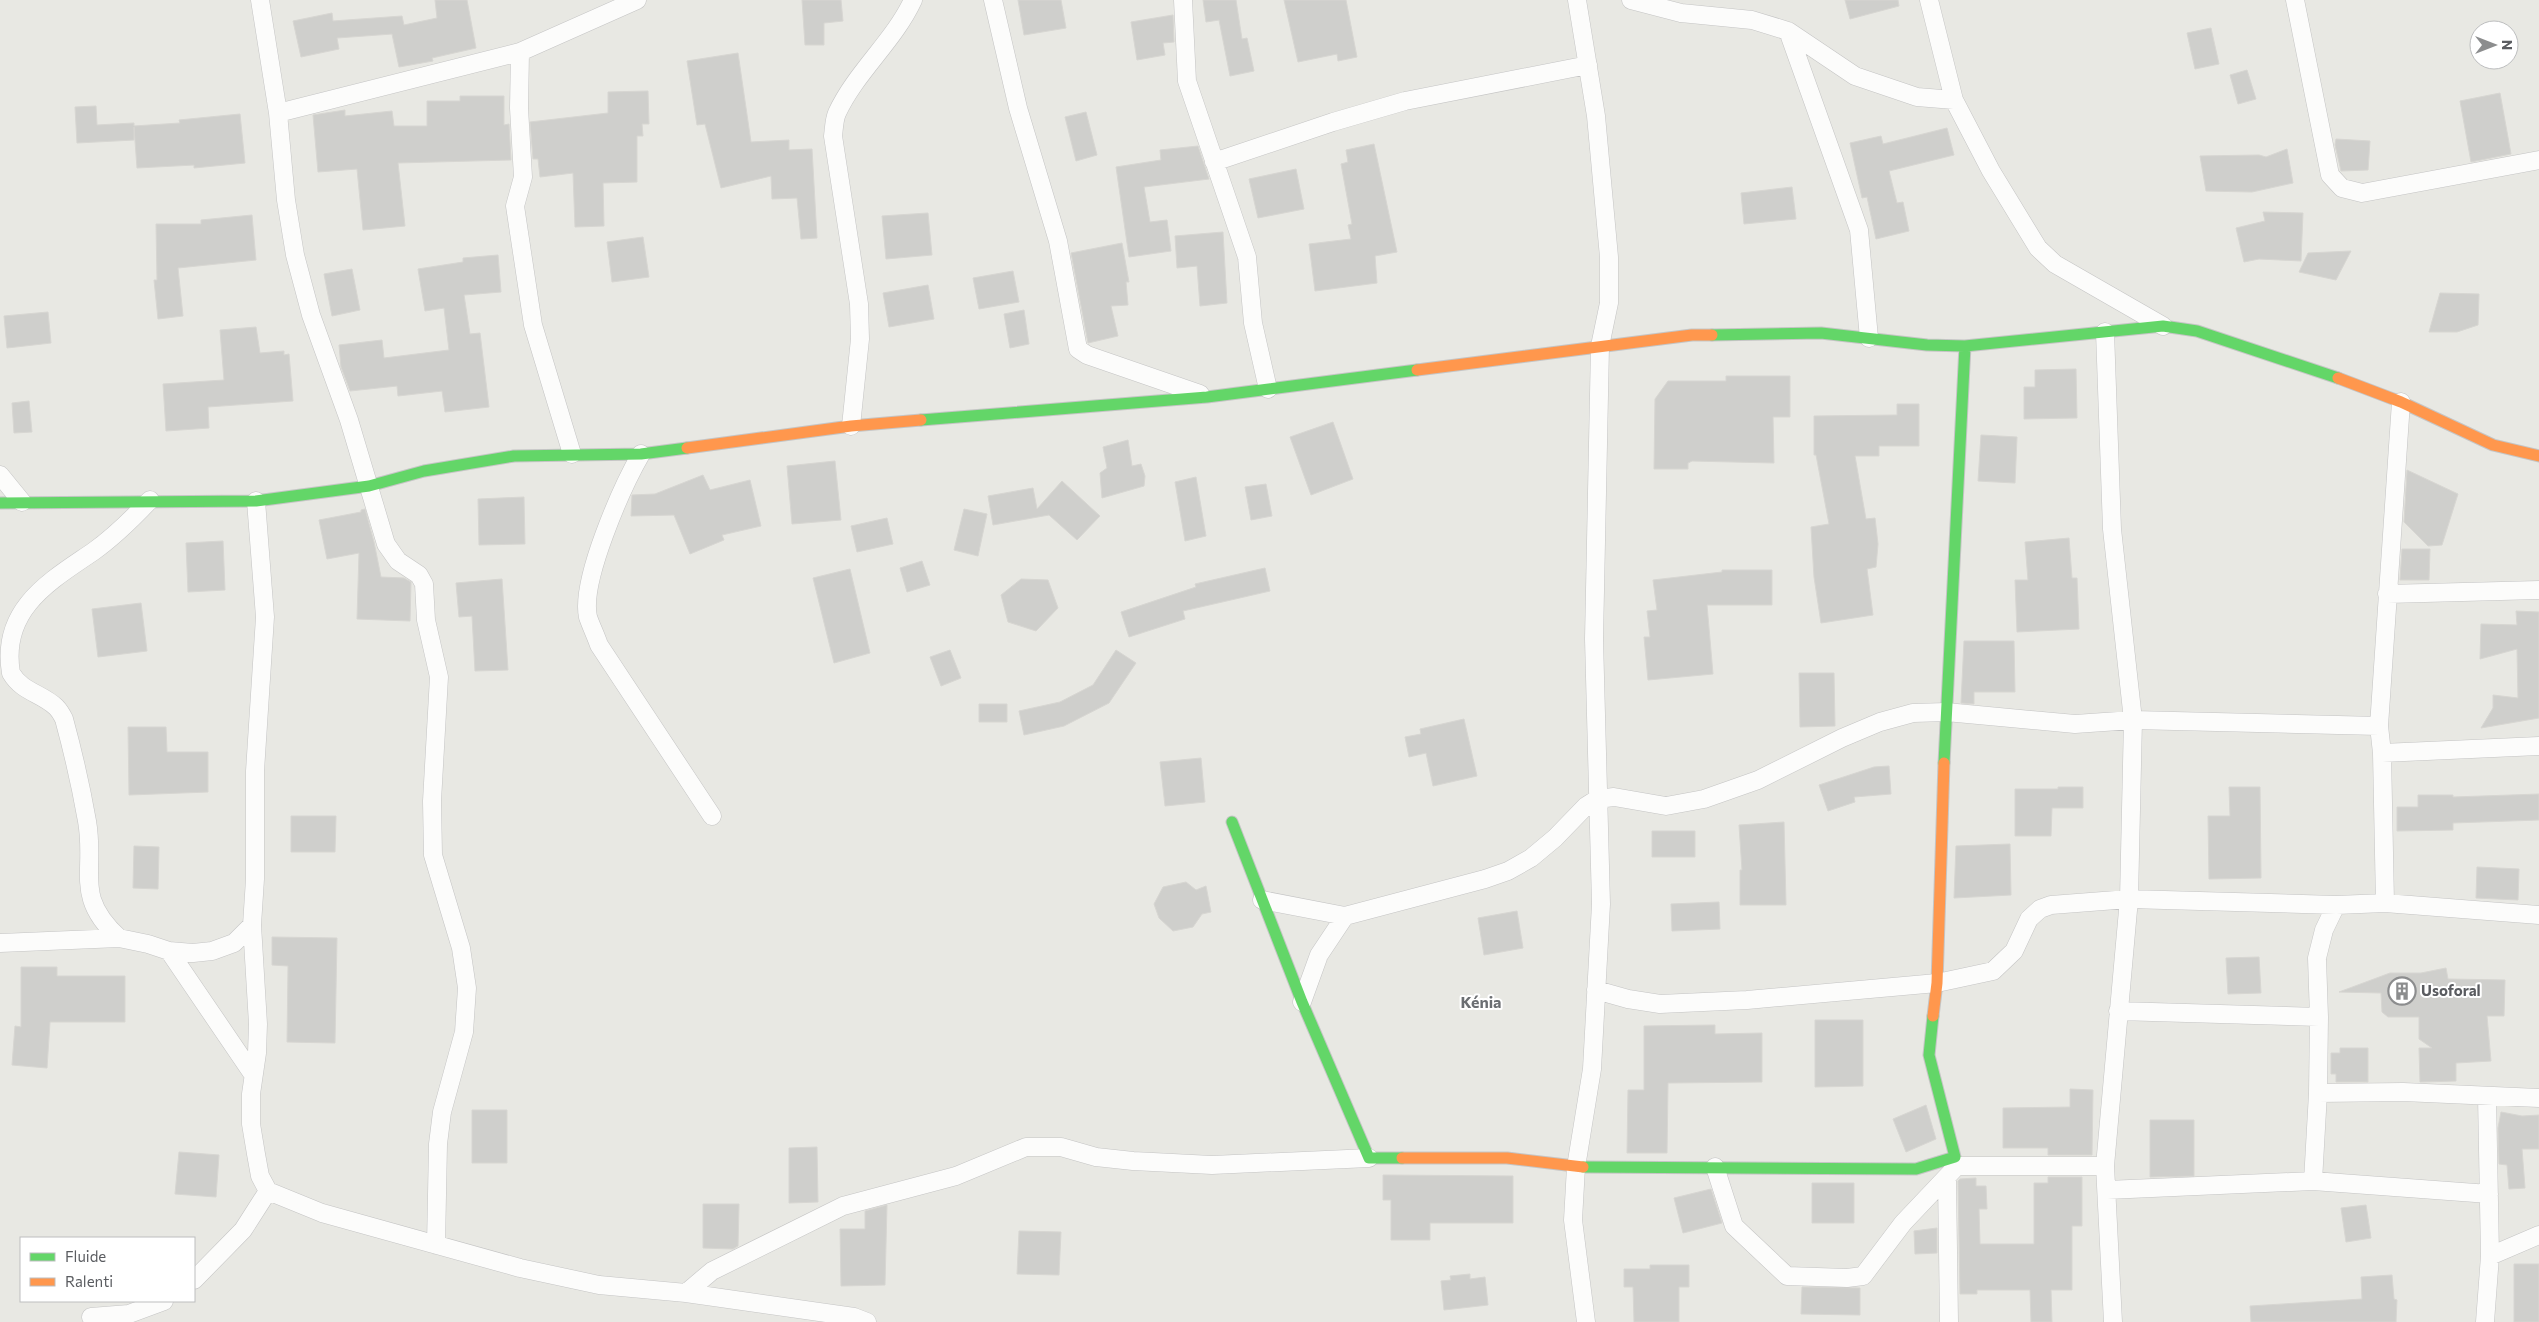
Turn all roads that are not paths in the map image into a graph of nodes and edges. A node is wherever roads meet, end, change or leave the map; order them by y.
1 (260, 0) edge
2 (637, 0) edge
3 (913, 0) edge
4 (993, 0) edge
5 (1183, 0) edge
6 (1577, 0) edge
7 (1631, 0) edge
8 (1929, 0) edge
9 (2295, 0) edge
10 (1788, 31) junction
11 (520, 52) junction
12 (1588, 65) junction
13 (1954, 100) junction
14 (278, 113) junction
15 (2539, 160) edge
16 (1214, 162) junction
17 (2163, 326) junction
18 (2105, 332) junction
19 (1869, 338) junction
20 (1600, 346) junction
21 (1965, 346) junction
22 (1268, 389) junction
23 (1208, 397) junction
24 (2401, 402) junction
25 (851, 426) junction
26 (572, 454) junction
27 (641, 454) junction
28 (2539, 456) edge
29 (0, 475) edge
30 (369, 486) junction
31 (150, 500) junction
32 (256, 501) junction
33 (22, 502) junction
34 (0, 503) edge
35 (2539, 590) edge
36 (2387, 594) junction
37 (1946, 712) junction
38 (2133, 720) junction
39 (2379, 726) junction
40 (2539, 746) edge
41 (2382, 753) junction
42 (1597, 798) junction
43 (712, 816) dead end
44 (1232, 822) dead end
45 (2129, 899) junction
46 (1262, 900) junction
47 (2385, 903) junction
48 (2336, 905) junction
49 (2539, 915) edge
50 (1345, 916) junction
51 (252, 925) junction
52 (119, 938) junction
53 (0, 943) edge
54 (170, 951) junction
55 (1937, 983) junction
56 (1596, 990) junction
57 (1302, 1002) junction
58 (2118, 1011) junction
59 (2319, 1017) junction
60 (252, 1073) junction
61 (2318, 1093) junction
62 (2487, 1096) junction
63 (2539, 1098) edge
64 (1369, 1158) junction
65 (2105, 1166) junction
66 (1576, 1167) junction
67 (1714, 1167) junction
68 (1946, 1179) junction
69 (2313, 1181) junction
70 (2107, 1190) junction
71 (268, 1191) junction
72 (2490, 1194) junction
73 (2539, 1235) edge
74 (436, 1245) junction
75 (2490, 1256) junction
76 (195, 1279) edge
77 (686, 1293) junction
78 (161, 1302) edge
79 (91, 1317) dead end
80 (868, 1322) edge
81 (1586, 1322) edge
82 (1949, 1322) edge
83 (2113, 1322) edge
84 (2485, 1322) edge

1 - 14 street
2 - 11 street
3 - 25 street
4 - 23 street
5 - 16 street
6 - 12 street
7 - 10 street
8 - 13 street
9 - 15 street
10 - 13 street
10 - 19 street
11 - 14 street
11 - 26 street
12 - 16 street
12 - 20 street
13 - 17 street
14 - 30 street
16 - 22 street
17 - 18 street
17 - 24 street
18 - 21 street
18 - 38 street
19 - 20 street
19 - 21 street
20 - 22 street
20 - 42 street
21 - 37 street
22 - 23 street
23 - 25 street
24 - 28 street
24 - 36 street
25 - 27 street
26 - 27 street
26 - 30 street
27 - 43 street
29 - 33 street
30 - 32 street
30 - 74 street
31 - 32 street
31 - 33 street
31 - 52 street
32 - 51 street
33 - 34 street
35 - 36 street
36 - 39 street
37 - 38 street
37 - 42 street
37 - 55 street
38 - 39 street
38 - 45 street
39 - 41 street
40 - 41 street
41 - 47 street
42 - 50 street
42 - 56 street
44 - 46 street
45 - 48 street
45 - 55 street
45 - 58 street
46 - 50 street
46 - 57 street
47 - 48 street
47 - 49 street
48 - 59 street
50 - 57 street
51 - 54 street
51 - 60 street
52 - 53 street
52 - 54 street
54 - 60 street
55 - 56 street
55 - 67 street
56 - 66 street
57 - 64 street
58 - 59 street
58 - 65 street
59 - 61 street
60 - 71 street
61 - 62 street
61 - 69 street
62 - 63 street
62 - 72 street
64 - 66 street
64 - 77 street
65 - 68 street
65 - 70 street
66 - 67 street
66 - 81 street
67 - 68 street
68 - 82 street
69 - 70 street
69 - 72 street
70 - 83 street
71 - 74 street
71 - 76 street
72 - 75 street
73 - 75 street
74 - 77 street
75 - 84 street
77 - 80 street
78 - 79 street

